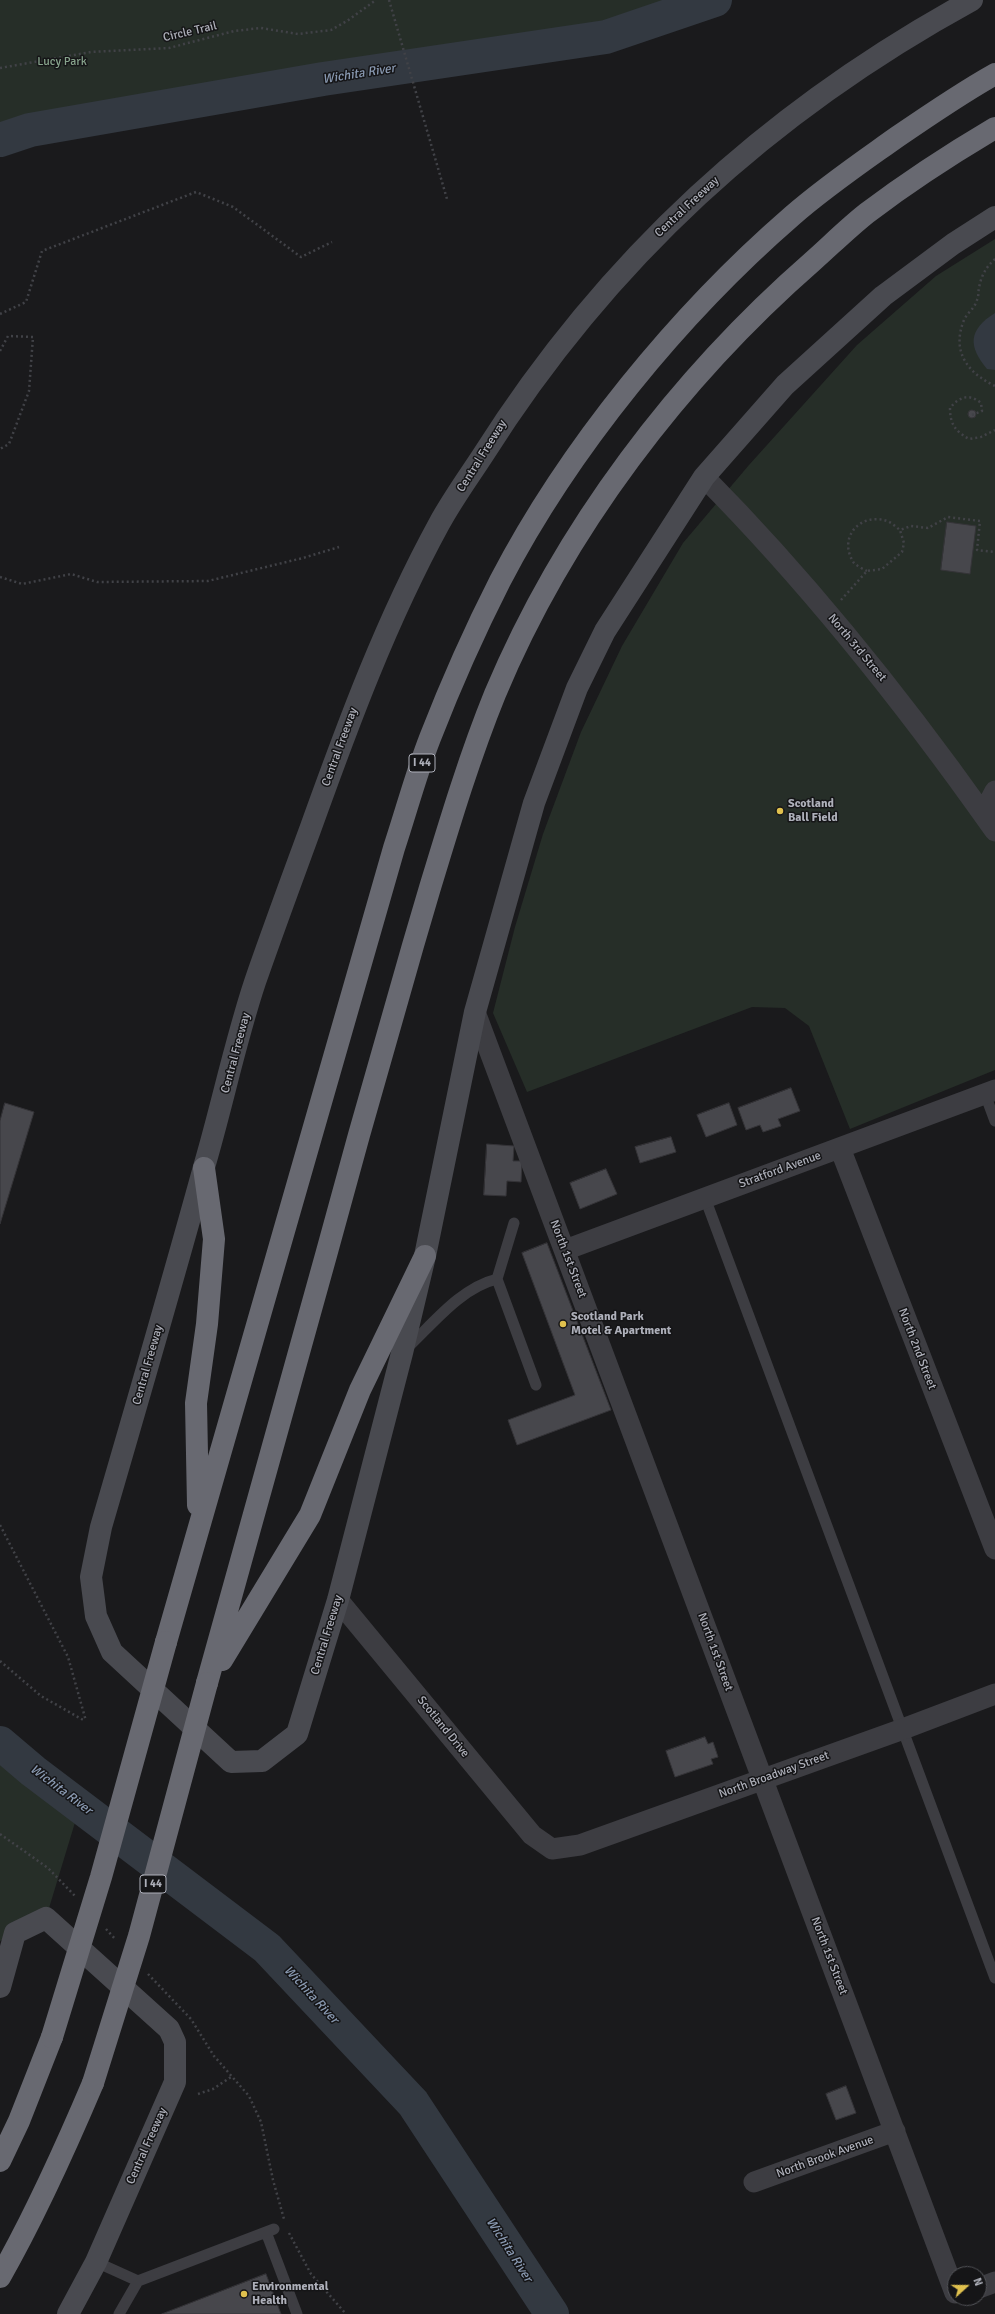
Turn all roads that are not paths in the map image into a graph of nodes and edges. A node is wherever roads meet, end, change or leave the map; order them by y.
1 (972, 0) edge
2 (995, 74) edge
3 (995, 128) edge
4 (995, 217) edge
5 (704, 477) junction
6 (995, 791) edge
7 (983, 814) junction
8 (995, 831) edge
9 (475, 1012) junction
10 (990, 1092) edge
11 (995, 1121) edge
12 (840, 1148) junction
13 (204, 1168) junction
14 (705, 1198) junction
15 (514, 1223) dead end
16 (565, 1250) junction
17 (425, 1256) junction
18 (497, 1280) junction
19 (402, 1353) junction
20 (536, 1385) dead end
21 (198, 1529) junction
22 (995, 1549) edge
23 (338, 1600) junction
24 (207, 1684) junction
25 (995, 1694) edge
26 (903, 1729) junction
27 (761, 1779) junction
28 (552, 1850) joint
29 (995, 1978) edge
30 (0, 1987) edge
31 (895, 2131) junction
32 (0, 2161) edge
33 (754, 2182) dead end
34 (96, 2262) junction
35 (947, 2271) edge
36 (0, 2277) edge
37 (138, 2281) junction
38 (68, 2314) edge
39 (119, 2314) edge
40 (297, 2314) edge

1 - 13 main road, Central Freeway
2 - 21 highway, I 44
3 - 24 highway, I 44
4 - 5 main road, Central Freeway
5 - 7 street, North 3rd Street
5 - 9 main road, Central Freeway
6 - 7 street
7 - 8 street, North 3rd Street
9 - 16 street, North 1st Street
9 - 17 main road, Central Freeway
10 - 11 lane
10 - 12 street, Stratford Avenue
12 - 14 street, Stratford Avenue
12 - 22 street, North 2nd Street
13 - 21 highway
13 - 23 main road, Central Freeway
14 - 16 street, Stratford Avenue
14 - 26 lane
15 - 18 lane
16 - 27 street, North 1st Street
17 - 19 main road, Central Freeway
17 - 24 highway
18 - 19 lane
18 - 20 lane
19 - 23 main road, Central Freeway
21 - 32 highway, I 44, bridge
23 - 28 street, Scotland Drive
24 - 36 highway, I 44, bridge
25 - 26 street, North Broadway Street
26 - 27 street, North Broadway Street
26 - 29 lane
27 - 28 street, North Broadway Street
27 - 31 street, North 1st Street
30 - 34 main road, Central Freeway
31 - 33 street, North Brook Avenue
31 - 35 street, North 1st Street
34 - 37 lane
34 - 38 main road, Central Freeway
37 - 39 lane
37 - 40 lane

